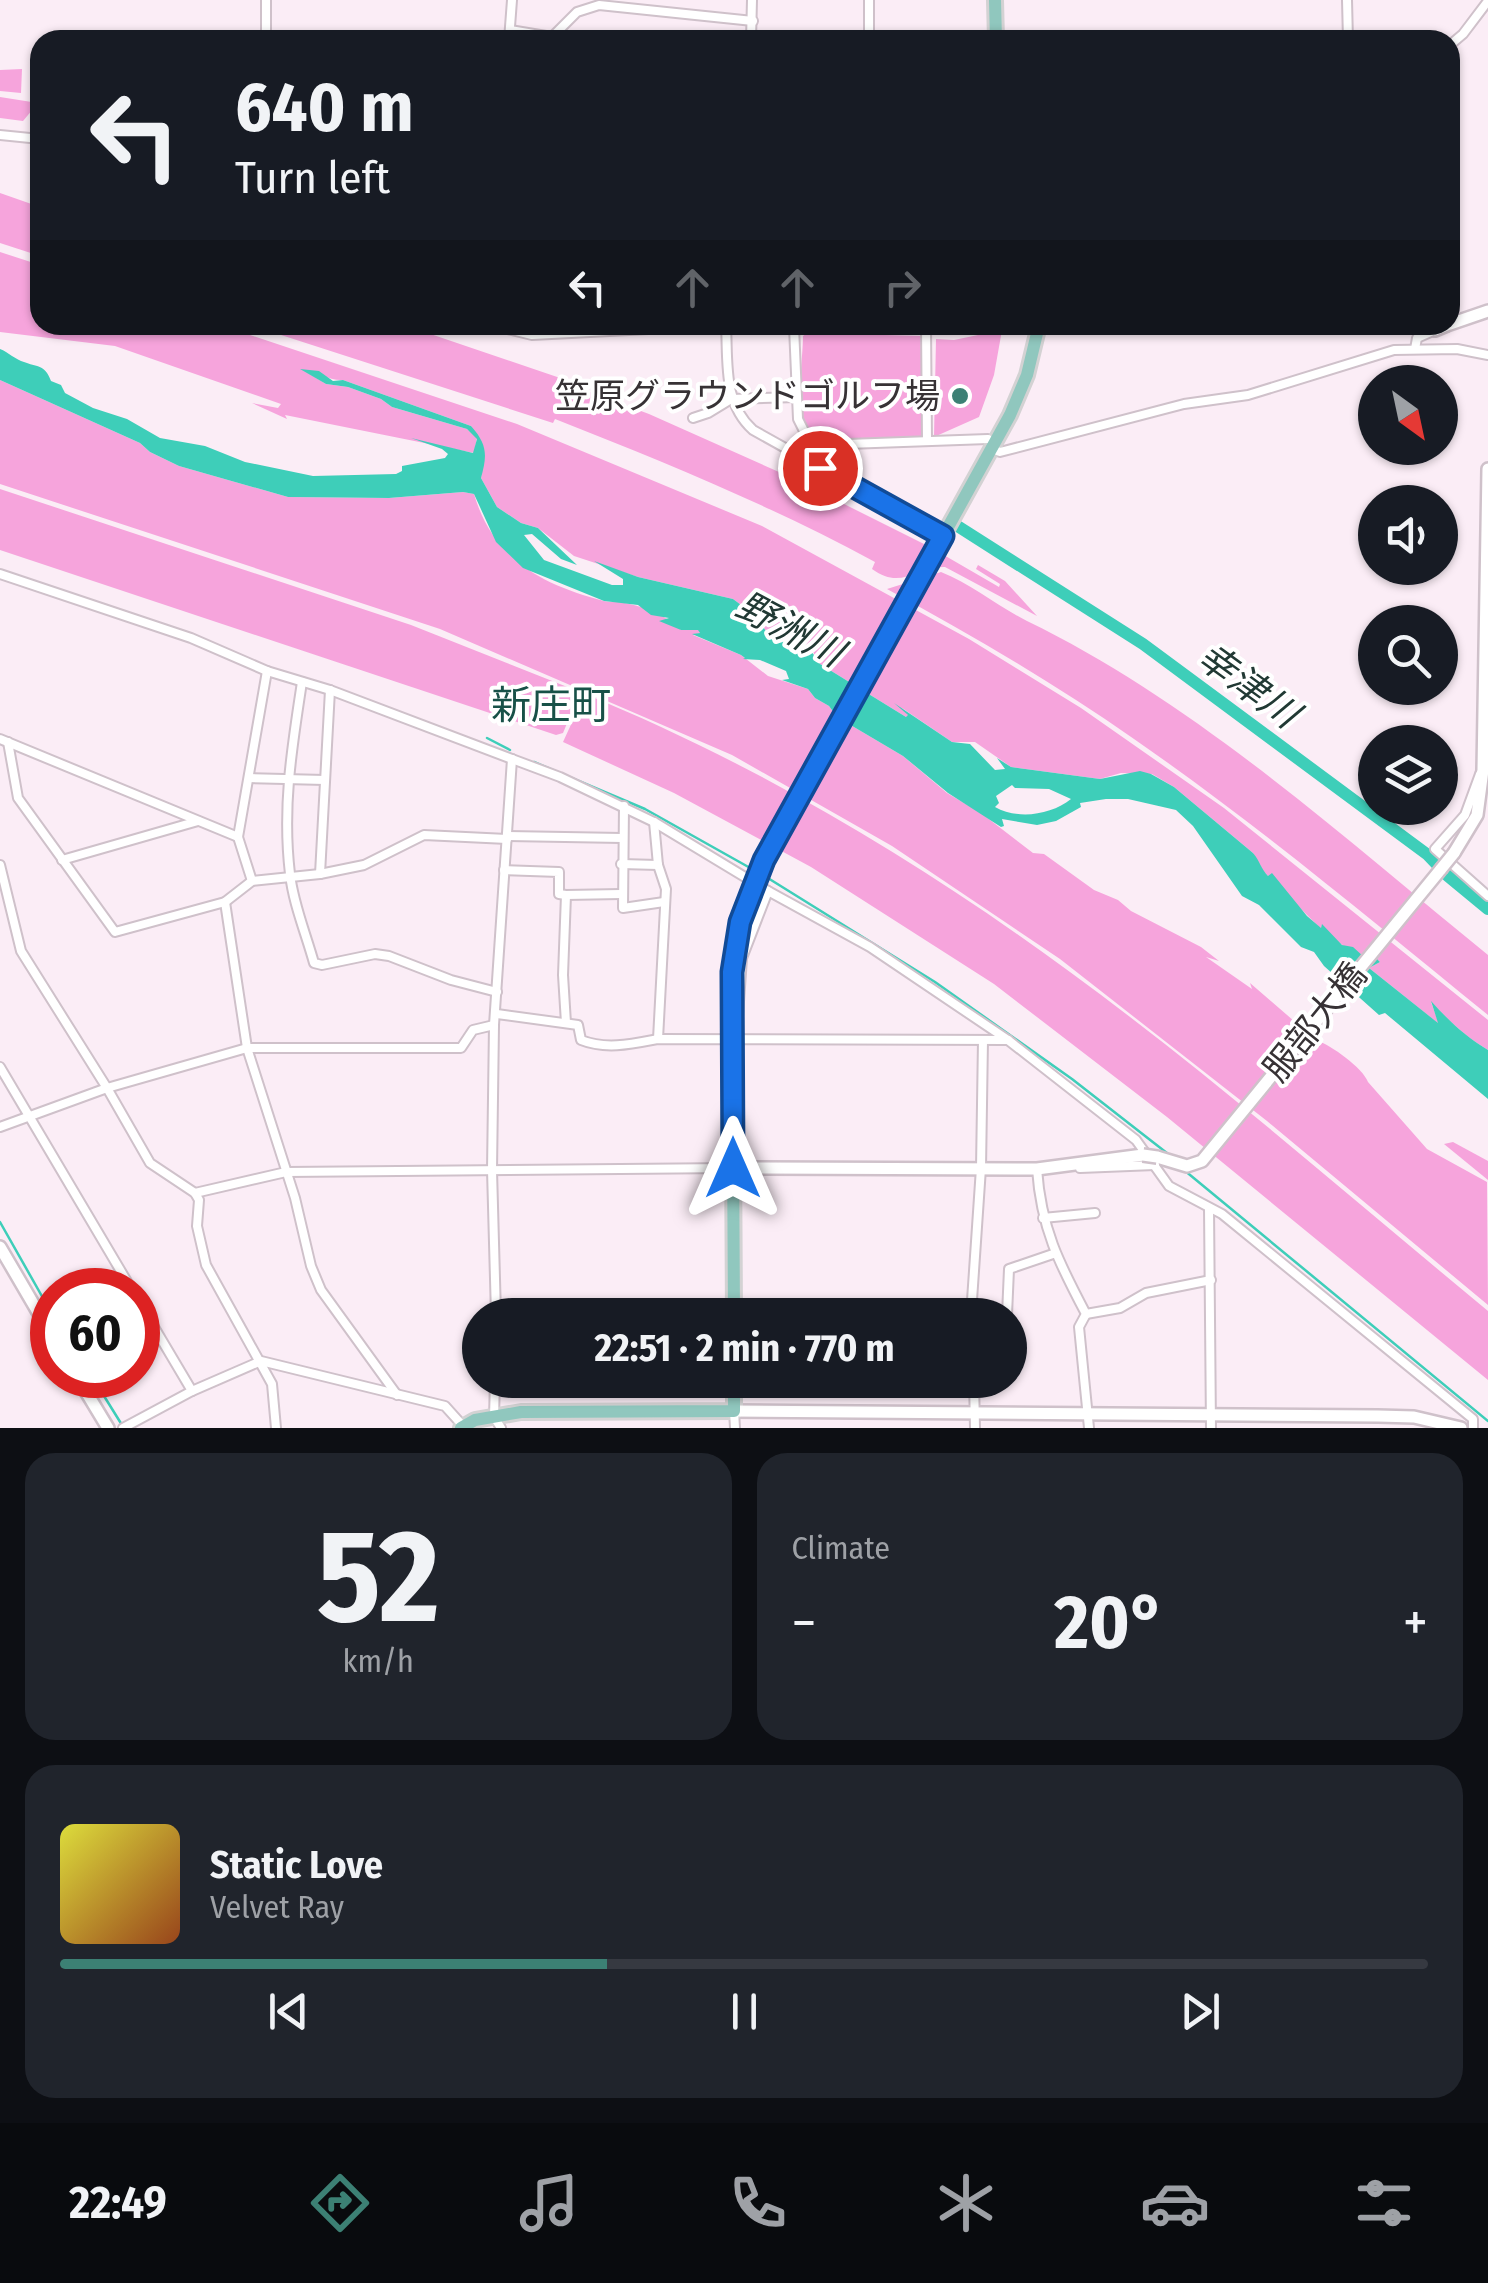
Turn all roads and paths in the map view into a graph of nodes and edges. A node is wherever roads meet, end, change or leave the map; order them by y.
1 (266, 0) edge
2 (512, 0) edge
3 (752, 0) edge
4 (870, 0) edge
5 (995, 0) edge
6 (1347, 0) edge
7 (1488, 1) edge
8 (753, 21) junction
9 (266, 30) edge
10 (510, 30) edge
11 (559, 30) edge
12 (752, 30) edge
13 (869, 30) edge
14 (996, 30) edge
15 (1348, 30) edge
16 (1460, 37) edge
17 (0, 135) edge
18 (30, 138) edge
19 (1488, 311) edge
20 (1460, 321) edge
21 (727, 335) edge
22 (794, 335) edge
23 (924, 335) edge
24 (1036, 335) edge
25 (1424, 335) edge
26 (1415, 349) junction
27 (1488, 355) edge
28 (797, 396) junction
29 (731, 398) junction
30 (693, 418) dead end
31 (927, 441) junction
32 (847, 444) junction
33 (990, 444) junction
34 (1488, 469) edge
35 (847, 480) junction
36 (943, 537) junction
37 (1487, 567) edge
38 (0, 574) edge
39 (268, 671) junction
40 (302, 682) junction
41 (330, 690) junction
42 (4, 741) edge
43 (512, 759) junction
44 (1483, 770) junction
45 (249, 778) junction
46 (286, 780) junction
47 (325, 780) junction
48 (624, 806) junction
49 (198, 821) junction
50 (654, 822) junction
51 (238, 837) junction
52 (507, 837) junction
53 (622, 838) junction
54 (62, 860) junction
55 (621, 864) junction
56 (0, 865) edge
57 (658, 865) junction
58 (504, 870) junction
59 (320, 874) junction
60 (290, 877) junction
61 (252, 881) junction
62 (768, 892) junction
63 (566, 894) junction
64 (620, 894) junction
65 (1488, 896) edge
66 (225, 902) junction
67 (664, 902) junction
68 (497, 992) junction
69 (497, 1014) junction
70 (566, 1022) junction
71 (494, 1025) junction
72 (658, 1039) junction
73 (732, 1040) junction
74 (983, 1040) junction
75 (1008, 1040) junction
76 (247, 1048) junction
77 (0, 1067) edge
78 (107, 1088) junction
79 (28, 1117) junction
80 (0, 1127) edge
81 (1156, 1161) junction
82 (1063, 1166) junction
83 (733, 1168) junction
84 (981, 1168) junction
85 (1038, 1169) junction
86 (492, 1170) junction
87 (286, 1172) junction
88 (196, 1194) junction
89 (1209, 1208) junction
90 (1095, 1213) dead end
91 (1043, 1218) junction
92 (0, 1247) edge
93 (1053, 1254) junction
94 (119, 1268) edge
95 (1211, 1280) junction
96 (30, 1298) edge
97 (496, 1298) edge
98 (734, 1298) edge
99 (972, 1298) edge
100 (1008, 1298) edge
101 (1086, 1314) junction
102 (160, 1337) edge
103 (261, 1360) junction
104 (192, 1391) junction
105 (397, 1396) junction
106 (90, 1398) edge
107 (494, 1398) edge
108 (734, 1398) edge
109 (974, 1398) edge
110 (734, 1411) junction
111 (974, 1413) junction
112 (1089, 1413) junction
113 (1211, 1414) junction
114 (495, 1424) edge
115 (1453, 1426) edge
116 (462, 1427) edge
117 (108, 1428) edge
118 (123, 1428) edge
119 (276, 1428) edge
120 (735, 1428) edge
121 (975, 1428) edge
122 (1089, 1428) edge
123 (1211, 1428) edge
124 (1472, 1428) edge

1 - 9 street
2 - 10 street
3 - 8 street
4 - 13 street
5 - 14 main road
6 - 15 street
7 - 16 street
8 - 11 street
8 - 12 street
17 - 18 street
19 - 20 street
21 - 29 street
22 - 28 street
23 - 31 street
24 - 33 main road
25 - 26 street
26 - 27 street
26 - 33 street
28 - 29 street
28 - 32 street
29 - 30 street
29 - 35 street
31 - 32 street
31 - 33 street
32 - 35 street
33 - 36 main road
34 - 37 street, 服部大橋
35 - 36 street
36 - 73 main road, bridge
37 - 44 street, 服部大橋
38 - 39 street
39 - 40 street
39 - 45 street
40 - 41 street
40 - 46 street
41 - 43 street
41 - 47 street
42 - 49 street
42 - 54 street
43 - 48 street
43 - 52 street
44 - 65 street
44 - 81 street, 服部大橋, bridge
45 - 46 street
45 - 51 street
46 - 47 street
46 - 60 street
47 - 59 street
48 - 50 street
48 - 53 street
49 - 51 street
49 - 54 street
50 - 57 street
50 - 62 street
51 - 61 street
52 - 53 street
52 - 58 street
52 - 59 street
53 - 55 street
54 - 66 street
55 - 57 street
55 - 64 street
56 - 78 street
57 - 67 street
58 - 63 street
58 - 68 street
59 - 60 street
60 - 61 street
60 - 68 street
61 - 66 street
62 - 73 street
62 - 75 street
63 - 64 street
63 - 70 street
64 - 67 street
66 - 76 street
67 - 72 street
68 - 69 street
69 - 70 street
69 - 71 street
70 - 72 street
71 - 76 street
71 - 86 street
72 - 73 street
73 - 74 street
73 - 83 main road
74 - 75 street
74 - 84 street
75 - 81 street
76 - 78 street
76 - 87 street
77 - 79 street
78 - 79 street
78 - 88 street
79 - 80 street
79 - 94 street
81 - 82 street
81 - 82 street, bridge
81 - 89 street
82 - 85 street
83 - 84 street
83 - 86 street
83 - 98 main road
84 - 85 street
84 - 99 street
85 - 91 street
86 - 87 street
86 - 97 street
87 - 88 street
87 - 105 street
88 - 103 street
89 - 95 street
89 - 124 street
90 - 91 street
91 - 93 street
92 - 96 street
93 - 100 street
93 - 101 street
95 - 101 street
95 - 113 street
101 - 112 street
102 - 104 street
103 - 104 street
103 - 105 street
103 - 119 street
104 - 118 street
105 - 116 street
106 - 117 street
107 - 114 street
108 - 110 main road
109 - 111 street
110 - 111 street
110 - 114 main road
110 - 120 street
111 - 112 street
111 - 121 street
112 - 113 street
112 - 122 street
113 - 115 street
113 - 123 street
114 - 116 main road

